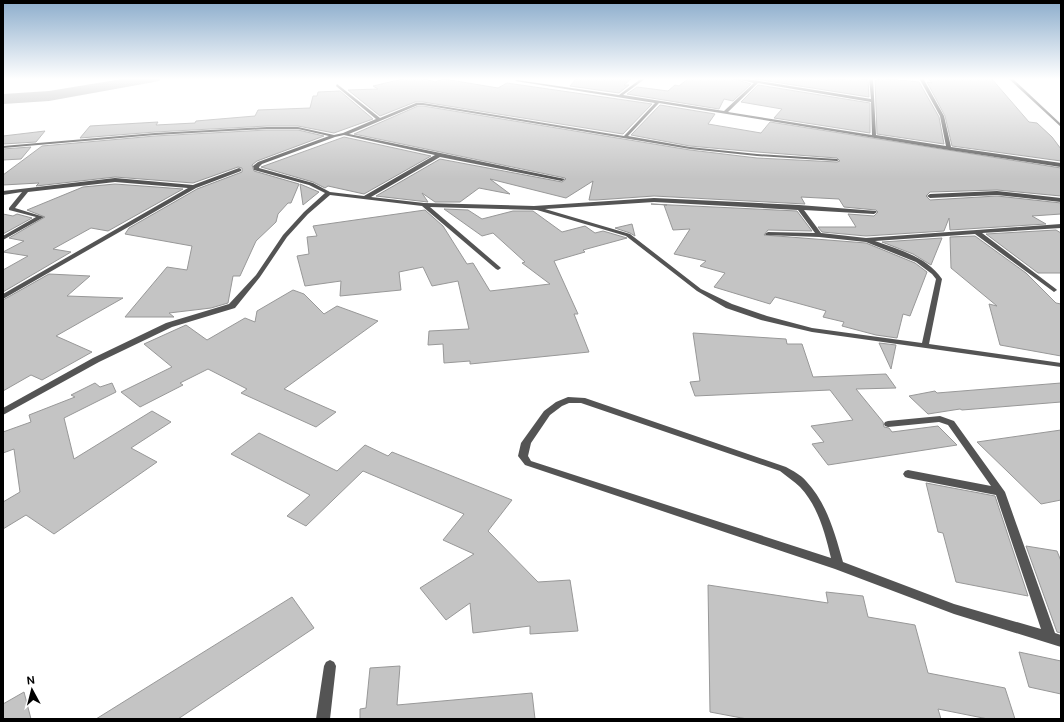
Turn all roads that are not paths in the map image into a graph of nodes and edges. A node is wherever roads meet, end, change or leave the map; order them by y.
1 (370, 112) edge
2 (398, 112) edge
3 (472, 112) edge
4 (649, 112) edge
5 (725, 112) edge
6 (873, 112) edge
7 (940, 112) edge
8 (1046, 112) edge
9 (379, 119) junction
10 (1061, 126) edge
11 (344, 134) junction
12 (334, 136) junction
13 (626, 136) junction
14 (874, 136) junction
15 (3, 147) edge
16 (949, 149) junction
17 (439, 155) junction
18 (836, 160) dead end
19 (1061, 165) edge
20 (239, 170) dead end
21 (562, 179) dead end
22 (194, 187) junction
23 (27, 190) junction
24 (3, 193) edge
25 (330, 193) junction
26 (930, 196) dead end
27 (366, 197) junction
28 (1061, 200) edge
29 (424, 205) junction
30 (799, 207) junction
31 (534, 208) junction
32 (874, 212) dead end
33 (1061, 226) edge
34 (976, 232) junction
35 (768, 234) dead end
36 (819, 235) junction
37 (3, 238) edge
38 (866, 240) junction
39 (498, 268) dead end
40 (1054, 290) dead end
41 (3, 297) edge
42 (925, 346) junction
43 (1061, 366) edge
44 (3, 412) edge
45 (888, 424) dead end
46 (908, 474) dead end
47 (1000, 492) junction
48 (838, 565) junction
49 (1056, 640) edge
50 (330, 666) dead end
51 (323, 719) edge

1 - 9 street
2 - 9 street
3 - 13 street
4 - 13 street
5 - 14 street
6 - 14 street
7 - 16 street
8 - 10 street
9 - 11 street
11 - 12 street
11 - 17 street
12 - 15 street
12 - 25 street
13 - 18 street
14 - 16 street
16 - 19 street
17 - 21 street
17 - 27 street
20 - 22 street
22 - 23 street
22 - 41 street
23 - 24 street
23 - 37 street
25 - 27 street
25 - 44 street
26 - 28 street
27 - 29 street
29 - 31 street
29 - 39 street
30 - 31 street
30 - 32 street
30 - 36 street
31 - 42 street
33 - 34 street
34 - 38 street
34 - 40 street
35 - 36 street
36 - 38 street
38 - 42 street
42 - 43 street
45 - 47 street
46 - 47 street
47 - 49 street
48 - 48 street
48 - 49 street
50 - 51 street

